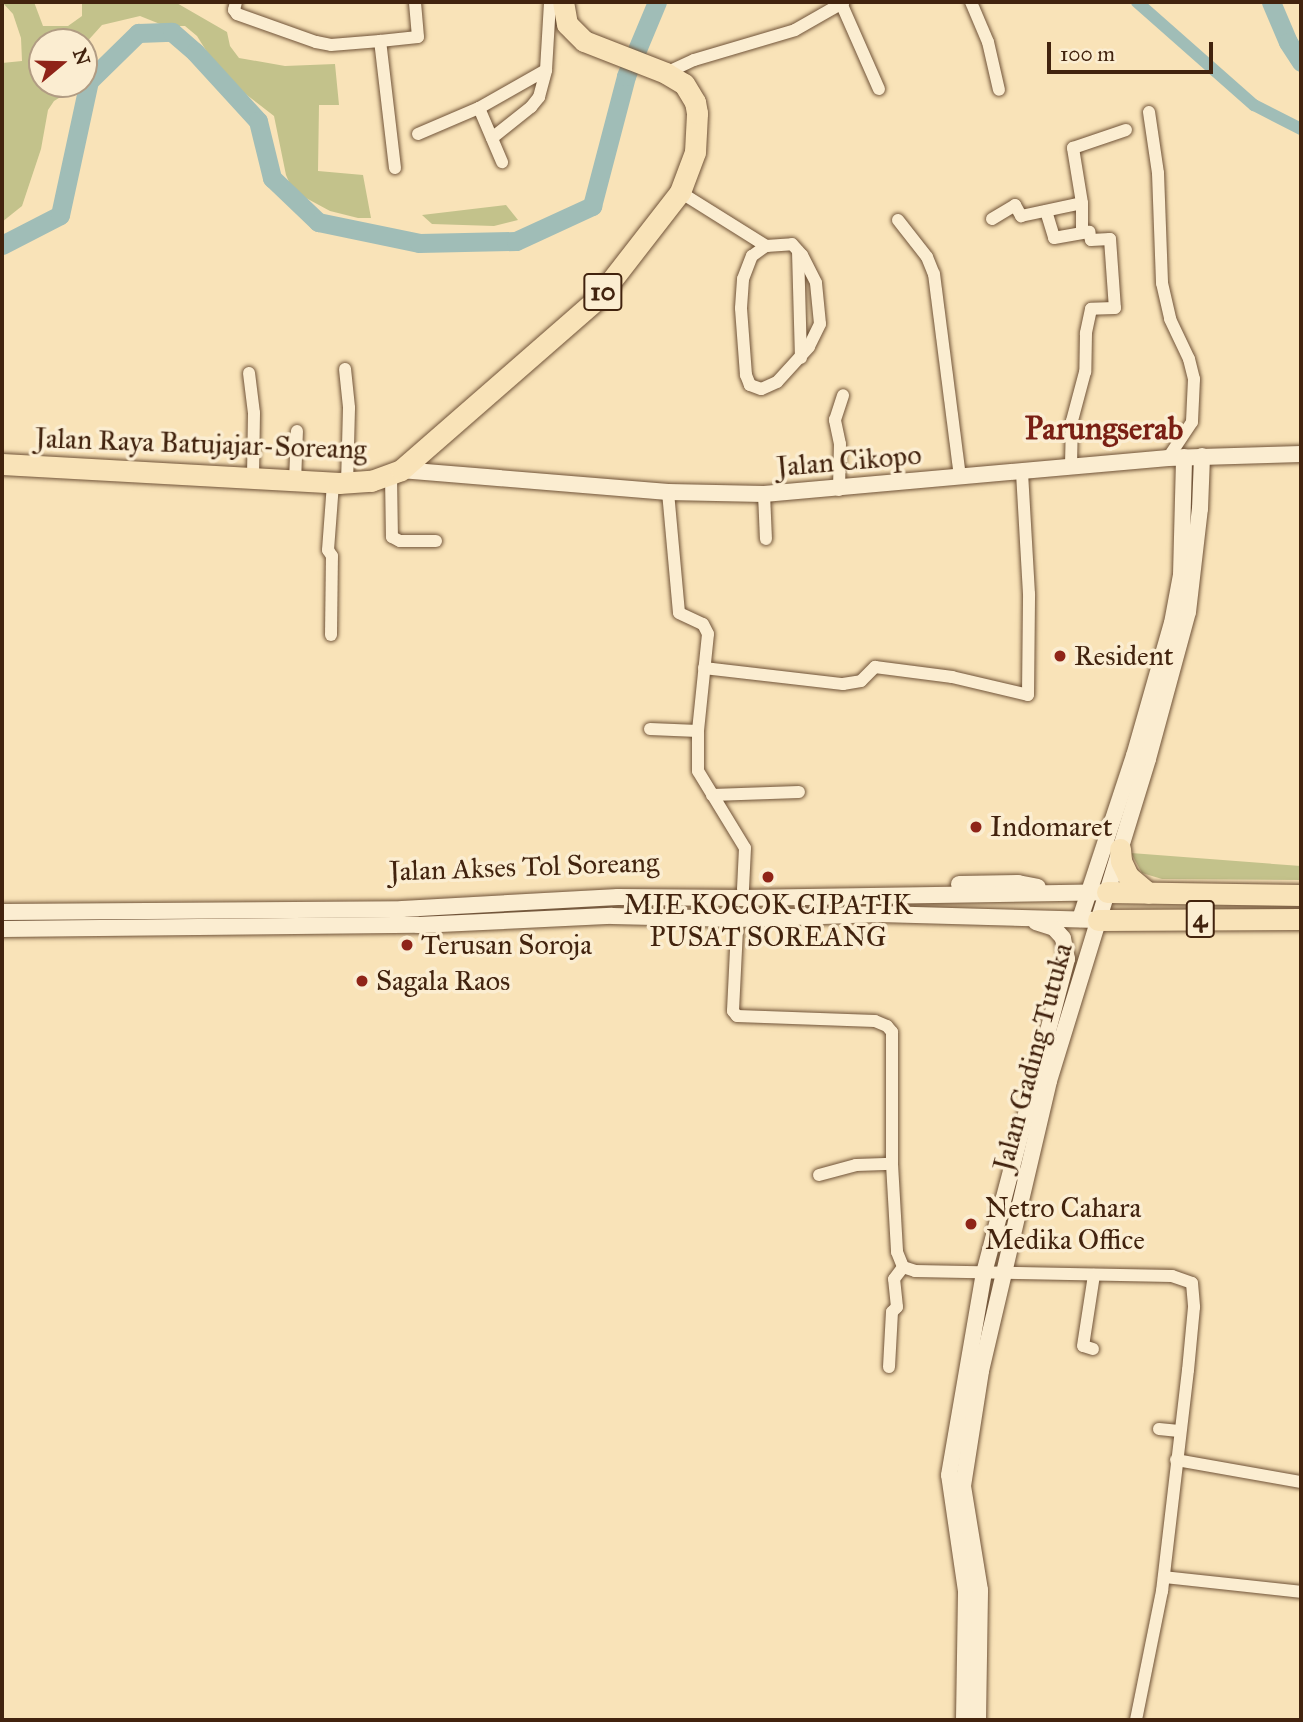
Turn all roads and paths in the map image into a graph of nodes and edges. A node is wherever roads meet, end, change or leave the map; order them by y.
1 (236, 2) edge
2 (415, 2) edge
3 (550, 2) edge
4 (563, 2) edge
5 (842, 2) edge
6 (971, 2) edge
7 (380, 41) junction
8 (546, 70) junction
9 (662, 72) junction
10 (878, 89) dead end
11 (999, 90) dead end
12 (480, 108) junction
13 (1149, 112) dead end
14 (1126, 130) dead end
15 (418, 134) dead end
16 (492, 138) junction
17 (502, 162) dead end
18 (395, 168) dead end
19 (680, 192) junction
20 (1082, 203) junction
21 (1046, 211) junction
22 (992, 219) dead end
23 (898, 220) dead end
24 (1082, 232) junction
25 (766, 246) junction
26 (798, 251) junction
27 (801, 358) junction
28 (345, 369) dead end
29 (250, 373) dead end
30 (843, 395) dead end
31 (297, 431) dead end
32 (1301, 454) edge
33 (1176, 457) junction
34 (1202, 457) junction
35 (2, 464) edge
36 (1071, 466) junction
37 (1023, 471) junction
38 (396, 473) junction
39 (960, 477) junction
40 (253, 479) junction
41 (295, 482) junction
42 (340, 483) junction
43 (839, 489) junction
44 (668, 492) junction
45 (764, 494) junction
46 (766, 539) dead end
47 (436, 541) dead end
48 (331, 635) dead end
49 (704, 668) junction
50 (650, 729) dead end
51 (698, 731) junction
52 (799, 792) dead end
53 (712, 795) junction
54 (1120, 849) junction
55 (743, 889) junction
56 (1046, 891) junction
57 (617, 892) junction
58 (1098, 892) junction
59 (1148, 893) junction
60 (1301, 895) edge
61 (2, 901) edge
62 (291, 910) junction
63 (2, 912) edge
64 (1020, 918) junction
65 (1301, 919) edge
66 (1089, 920) junction
67 (557, 921) junction
68 (290, 927) junction
69 (2, 929) edge
70 (737, 929) junction
71 (2, 939) edge
72 (892, 1164) junction
73 (819, 1175) dead end
74 (903, 1266) junction
75 (984, 1273) junction
76 (1003, 1274) junction
77 (1094, 1275) junction
78 (1093, 1349) dead end
79 (889, 1367) dead end
80 (1159, 1429) dead end
81 (1179, 1430) junction
82 (1176, 1460) junction
83 (1301, 1482) edge
84 (1164, 1577) junction
85 (1301, 1592) edge
86 (964, 1720) edge
87 (978, 1720) edge
88 (1136, 1720) edge

1 - 7 street
2 - 7 street
3 - 8 street
4 - 9 highway, Jalan Raya Batujajar-Soreang / 10
5 - 9 street
5 - 10 street
6 - 11 street
7 - 18 street
8 - 12 street
8 - 16 street
9 - 19 highway, Jalan Raya Batujajar-Soreang / 10
12 - 15 street
12 - 16 street
13 - 33 street
14 - 20 street
16 - 17 street
19 - 25 street
19 - 38 highway, Jalan Raya Batujajar-Soreang / 10
20 - 21 street
20 - 24 street
21 - 22 street
21 - 24 street
23 - 39 street
24 - 36 street
25 - 26 street
25 - 27 street
26 - 27 street
26 - 27 street
28 - 42 street
29 - 40 street
30 - 43 street
31 - 41 street
32 - 34 main road, Jalan Cikopo
33 - 34 main road, Jalan Cikopo
33 - 36 main road, Jalan Cikopo
33 - 58 main road, Jalan Gading Tutuka
34 - 54 main road, Jalan Gading Tutuka
35 - 40 highway, Jalan Raya Batujajar-Soreang
36 - 37 main road, Jalan Cikopo
37 - 39 main road, Jalan Cikopo
37 - 49 street
38 - 42 highway, Jalan Raya Batujajar-Soreang
38 - 44 main road, Jalan Cikopo
38 - 47 street
39 - 43 main road, Jalan Cikopo
40 - 41 highway, Jalan Raya Batujajar-Soreang
41 - 42 highway, Jalan Raya Batujajar-Soreang
42 - 48 street
43 - 45 main road, Jalan Cikopo
44 - 45 main road, Jalan Cikopo
44 - 49 street
45 - 46 street
49 - 51 street
50 - 51 street
51 - 53 street
52 - 53 street
53 - 55 street
54 - 58 main road, Jalan Gading Tutuka
54 - 59 highway
55 - 56 main road, Jalan Akses Tol Soreang
55 - 57 main road, Jalan Akses Tol Soreang
56 - 57 main road, Jalan Akses Tol Soreang
56 - 58 main road, Jalan Akses Tol Soreang
57 - 61 main road, Jalan Akses Tol Soreang
57 - 62 main road, Jalan Akses Tol Soreang
58 - 59 highway, 4
58 - 66 main road, Jalan Gading Tutuka
59 - 60 highway, 4
62 - 63 main road, Jalan Akses Tol Soreang
62 - 68 main road
64 - 66 main road, Jalan Akses Tol Soreang
64 - 67 main road, Jalan Akses Tol Soreang
64 - 70 main road, Jalan Akses Tol Soreang
64 - 75 main road, Jalan Gading Tutuka
65 - 66 highway, 4
66 - 76 main road, Jalan Gading Tutuka
67 - 68 main road, Jalan Akses Tol Soreang
67 - 70 main road, Jalan Akses Tol Soreang
67 - 71 main road, Jalan Akses Tol Soreang
68 - 69 main road, Jalan Akses Tol Soreang
70 - 72 street
72 - 73 street
72 - 74 street
74 - 75 street
74 - 79 street
75 - 76 street
75 - 86 main road, Jalan Gading Tutuka
76 - 77 street
76 - 87 main road, Jalan Gading Tutuka
77 - 78 street
77 - 81 street
80 - 81 street
81 - 82 street
82 - 83 street
82 - 84 street
84 - 85 street
84 - 88 street

